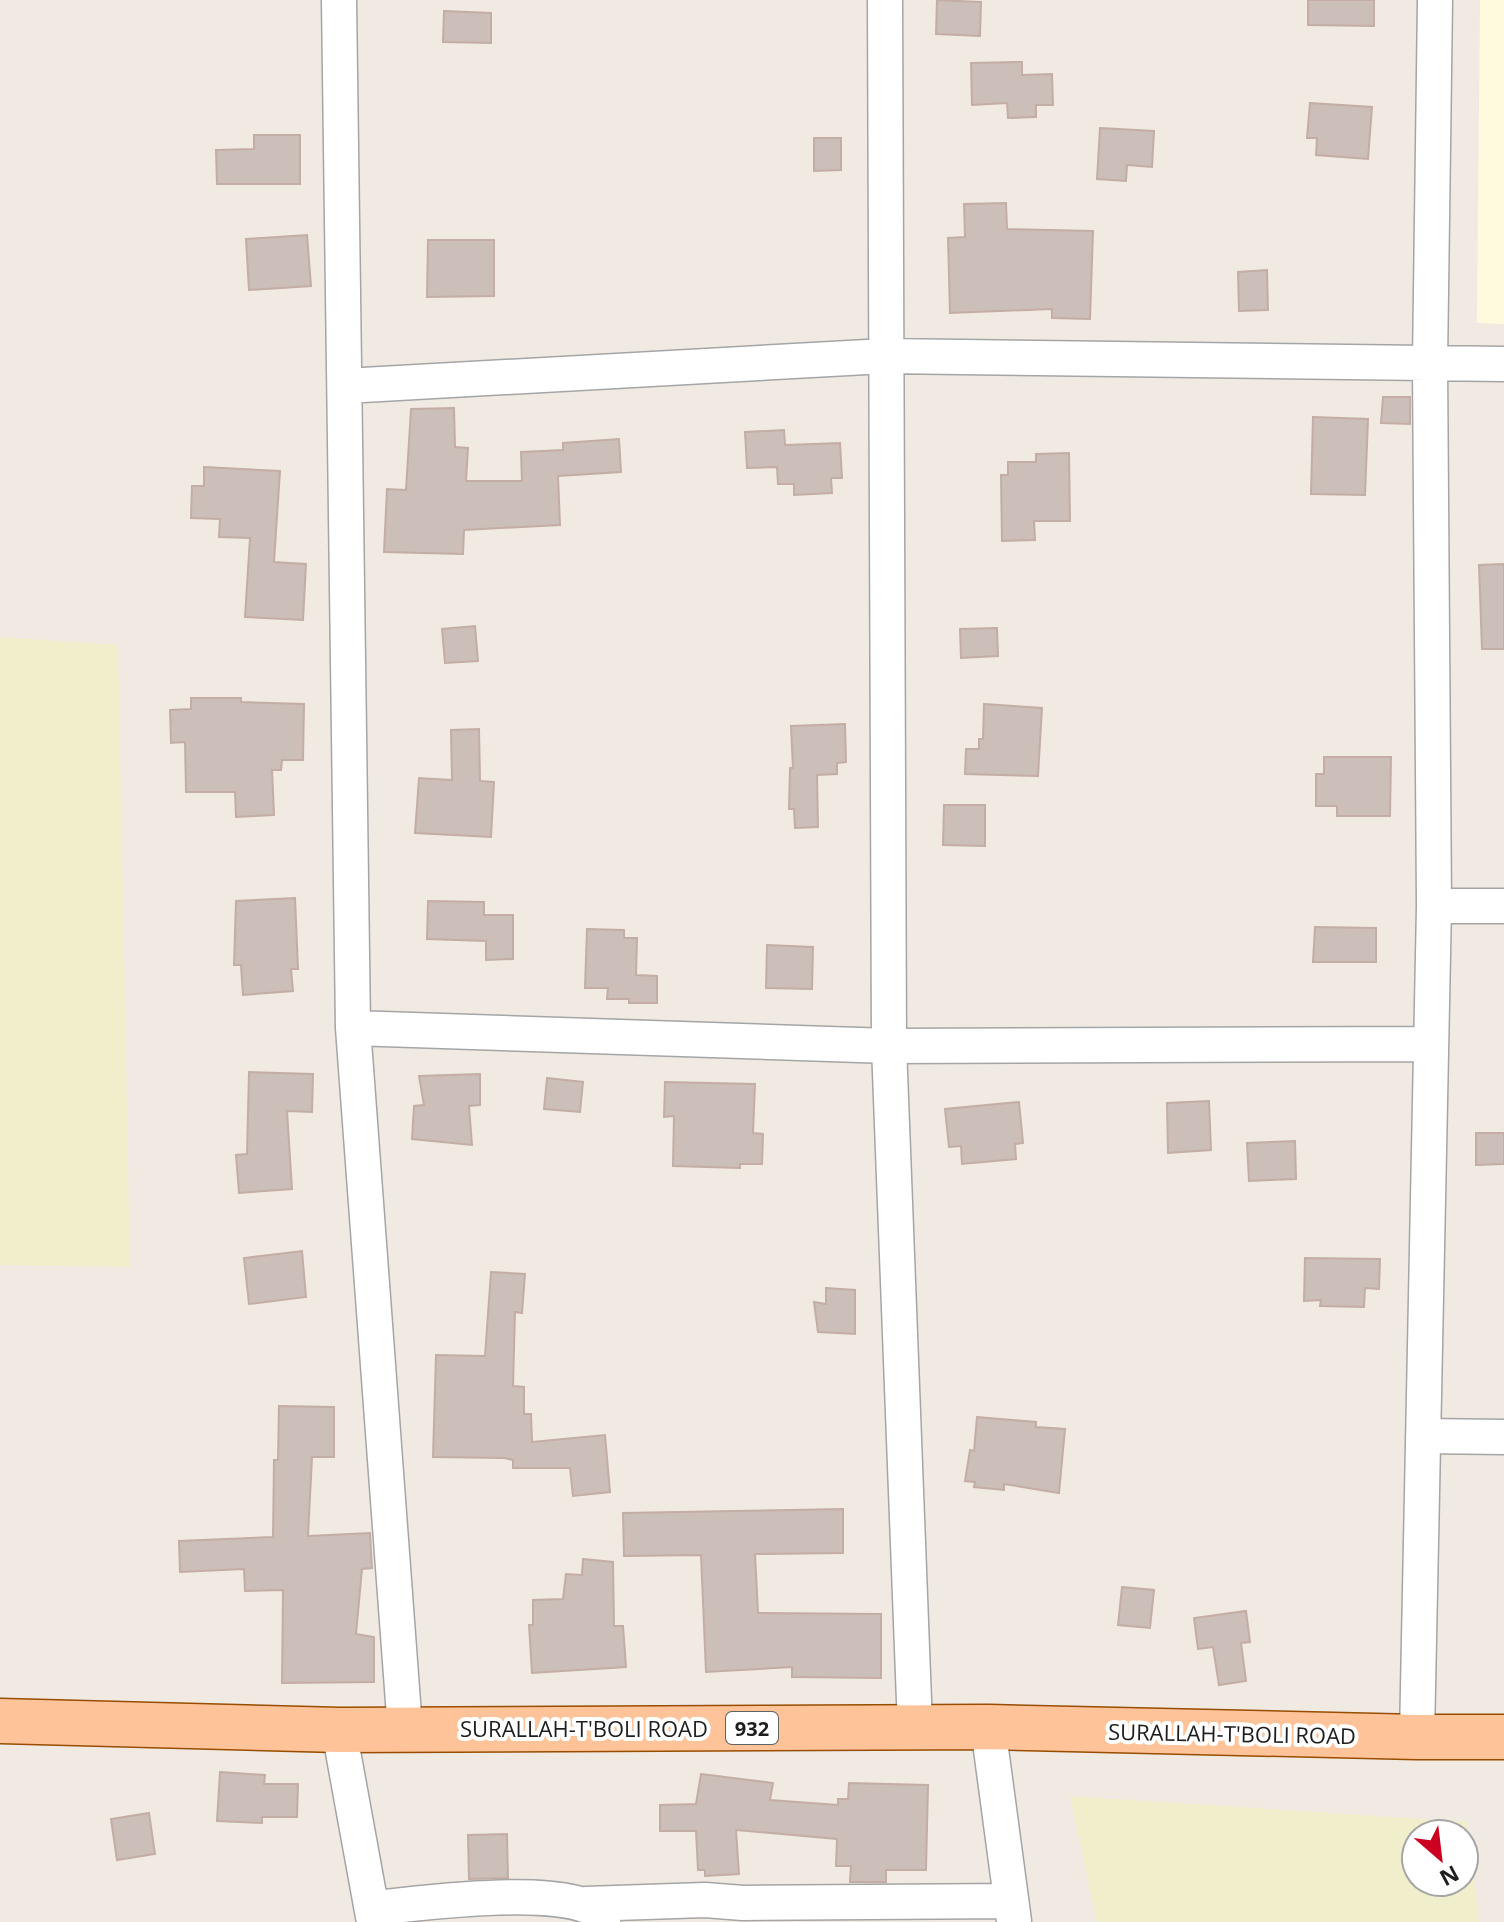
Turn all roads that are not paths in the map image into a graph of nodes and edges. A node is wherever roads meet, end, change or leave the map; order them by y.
1 (339, 0) edge
2 (885, 0) edge
3 (1435, 0) edge
4 (885, 356) junction
5 (1430, 364) junction
6 (1504, 364) edge
7 (345, 386) junction
8 (1434, 906) junction
9 (1504, 906) edge
10 (353, 1028) junction
11 (1430, 1044) junction
12 (889, 1046) junction
13 (1423, 1436) junction
14 (1504, 1437) edge
15 (0, 1721) edge
16 (915, 1727) junction
17 (988, 1727) junction
18 (405, 1729) junction
19 (339, 1730) junction
20 (1417, 1737) junction
21 (1504, 1737) edge
22 (1012, 1911) edge
23 (745, 1912) edge
24 (880, 1912) edge
25 (598, 1913) edge
26 (373, 1915) edge

1 - 7 street
2 - 4 street
3 - 5 street
4 - 5 street
4 - 7 street
4 - 12 street
5 - 6 street
5 - 8 street
7 - 10 street
8 - 9 street
8 - 11 street
10 - 12 street
10 - 18 street
11 - 12 street
11 - 13 street
12 - 16 street
13 - 14 street
13 - 20 street
15 - 19 main road, SURALLAH-T'BOLI ROAD / 932
16 - 17 main road, SURALLAH-T'BOLI ROAD / 932
16 - 18 main road, SURALLAH-T'BOLI ROAD / 932
17 - 20 main road, SURALLAH-T'BOLI ROAD / 932
17 - 22 street
18 - 19 main road, SURALLAH-T'BOLI ROAD / 932
19 - 26 street
20 - 21 main road, SURALLAH-T'BOLI ROAD / 932
22 - 24 street
23 - 24 street
23 - 25 street
25 - 26 street

